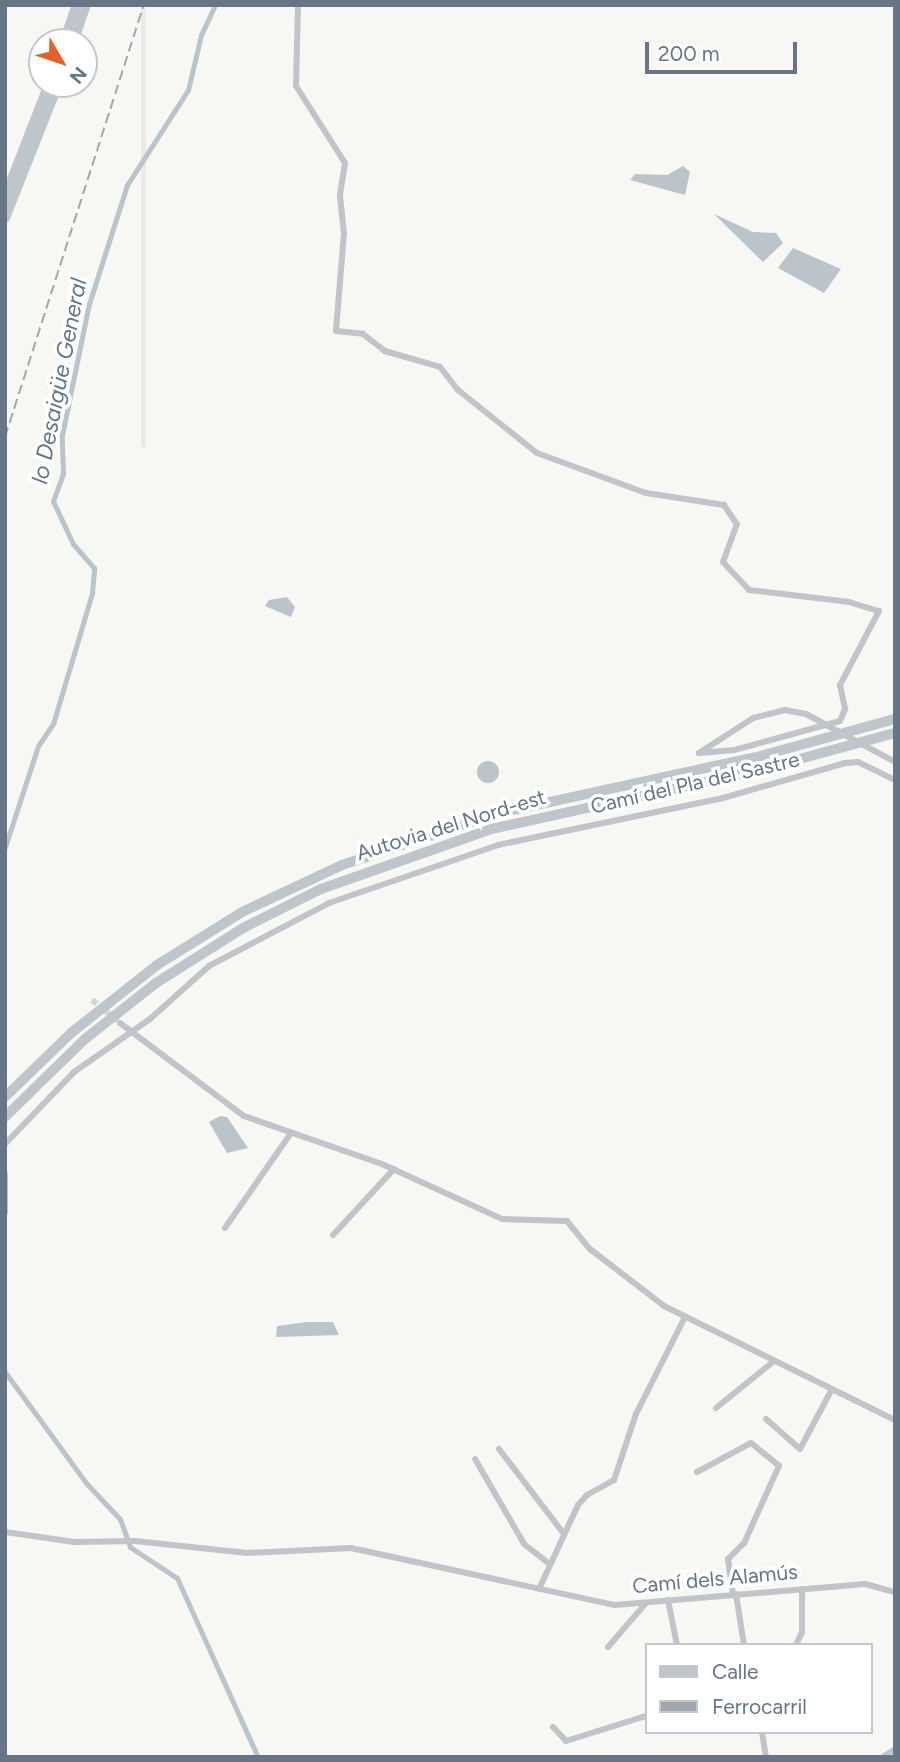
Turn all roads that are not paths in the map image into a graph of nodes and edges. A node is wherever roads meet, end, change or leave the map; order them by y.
1 (77, 5) edge
2 (86, 5) edge
3 (298, 5) edge
4 (69, 28) edge
5 (78, 28) edge
6 (44, 98) edge
7 (52, 98) edge
8 (5, 197) edge
9 (5, 218) edge
10 (895, 719) edge
11 (895, 733) edge
12 (895, 762) edge
13 (895, 780) edge
14 (120, 1023) tunnel mouth
15 (131, 1034) junction
16 (5, 1097) edge
17 (5, 1117) edge
18 (291, 1133) junction
19 (5, 1144) edge
20 (394, 1169) junction
21 (225, 1228) dead end
22 (333, 1235) dead end
23 (685, 1317) junction
24 (774, 1361) junction
25 (831, 1391) junction
26 (716, 1408) dead end
27 (766, 1419) dead end
28 (895, 1420) edge
29 (499, 1449) dead end
30 (475, 1459) dead end
31 (697, 1472) dead end
32 (5, 1532) edge
33 (564, 1534) junction
34 (550, 1564) junction
35 (539, 1589) junction
36 (802, 1589) junction
37 (895, 1592) edge
38 (734, 1594) junction
39 (668, 1600) junction
40 (646, 1603) junction
41 (677, 1643) edge
42 (744, 1643) edge
43 (797, 1643) edge
44 (608, 1647) dead end
45 (645, 1716) edge
46 (553, 1727) dead end
47 (764, 1734) edge
48 (895, 1749) edge
49 (766, 1757) edge
50 (883, 1757) edge

1 - 4 highway
2 - 5 highway
3 - 12 street, Camí del Pla del Sastre
6 - 8 highway
7 - 9 highway
10 - 16 highway, Autovia del Nord-est
11 - 17 highway, Autovia del Nord-est
13 - 15 street, Camí del Pla del Sastre
14 - 15 street
15 - 18 street
15 - 19 street, Camí del Pla del Sastre
18 - 20 street
18 - 21 street
20 - 22 street
20 - 23 street
23 - 24 street
23 - 33 street
24 - 25 street
24 - 26 street
25 - 27 street
25 - 28 street
29 - 33 street
30 - 34 street
31 - 38 street
32 - 35 street, Camí dels Alamús
33 - 34 street
34 - 35 street
35 - 40 street, Camí dels Alamús
36 - 37 street, Camí dels Alamús
36 - 38 street, Camí dels Alamús
36 - 43 street
38 - 39 street, Camí dels Alamús
38 - 42 street
39 - 40 street, Camí dels Alamús
39 - 41 street
40 - 44 street
45 - 46 street
47 - 49 street
48 - 50 street

